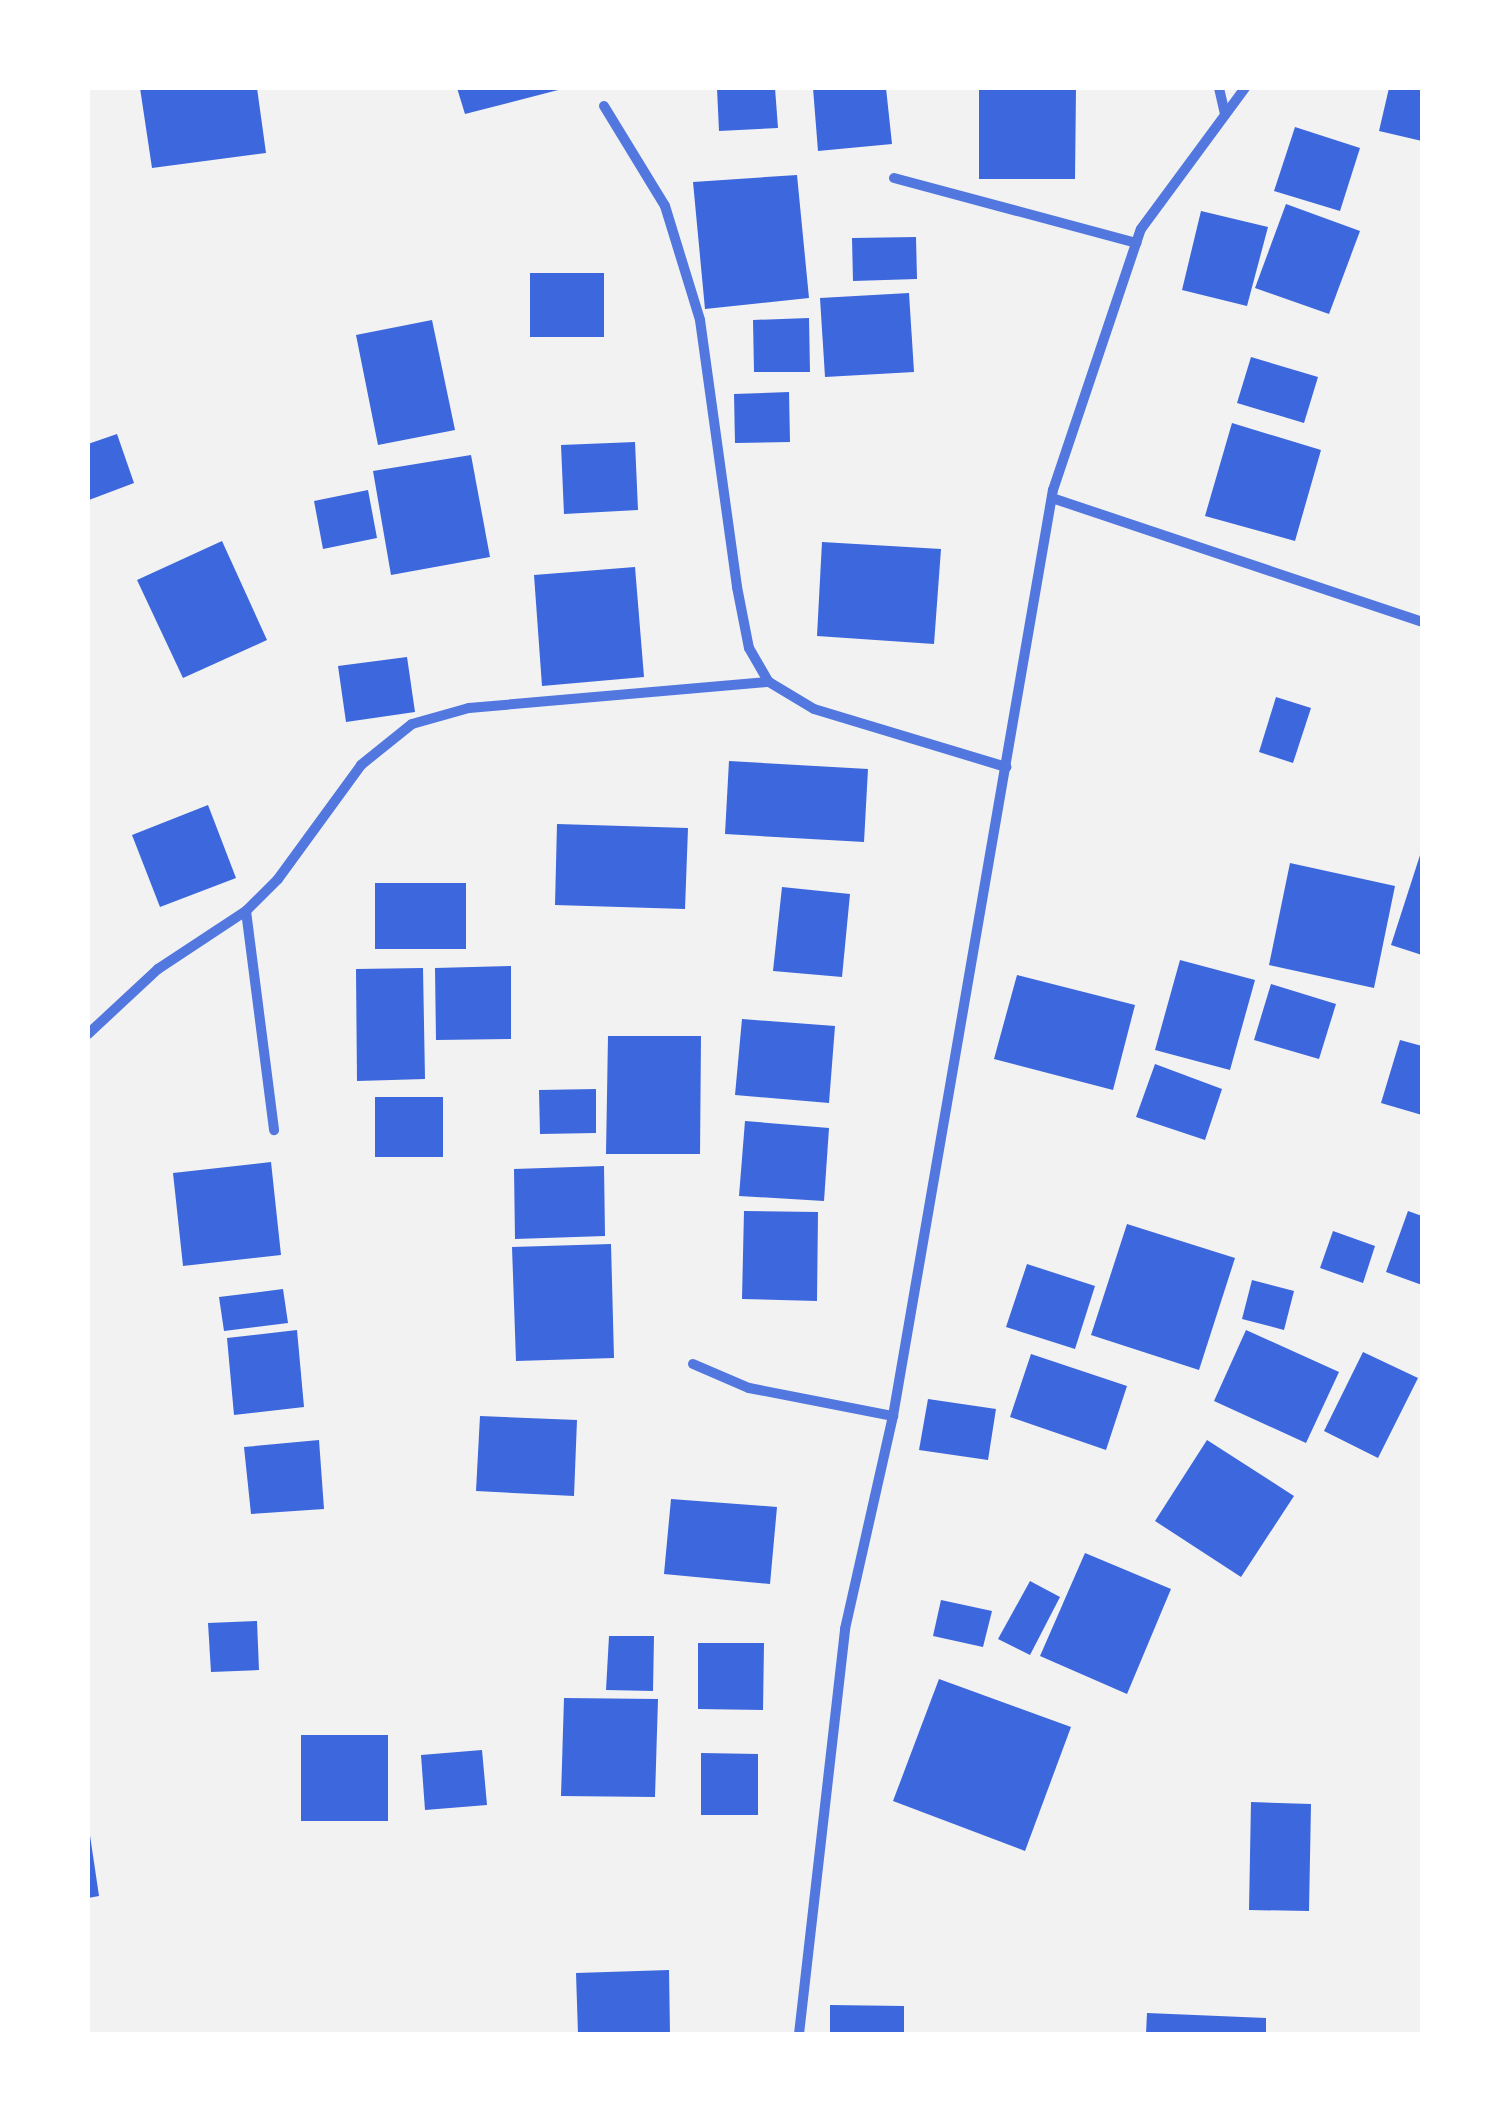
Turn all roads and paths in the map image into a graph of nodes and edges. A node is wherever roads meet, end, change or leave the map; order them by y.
1 (1219, 88) edge
2 (1245, 88) edge
3 (604, 106) dead end
4 (1225, 114) junction
5 (894, 178) dead end
6 (1136, 243) junction
7 (1052, 498) junction
8 (1422, 622) edge
9 (769, 682) junction
10 (1006, 766) junction
11 (246, 912) junction
12 (88, 1034) edge
13 (274, 1130) dead end
14 (693, 1364) dead end
15 (893, 1416) junction
16 (799, 2034) edge

1 - 4 street
2 - 4 street
3 - 9 street
4 - 6 street
5 - 6 street
6 - 7 street
7 - 8 street
7 - 10 street
9 - 10 street
9 - 11 street
10 - 15 street
11 - 12 street
11 - 13 street
14 - 15 street
15 - 16 street

